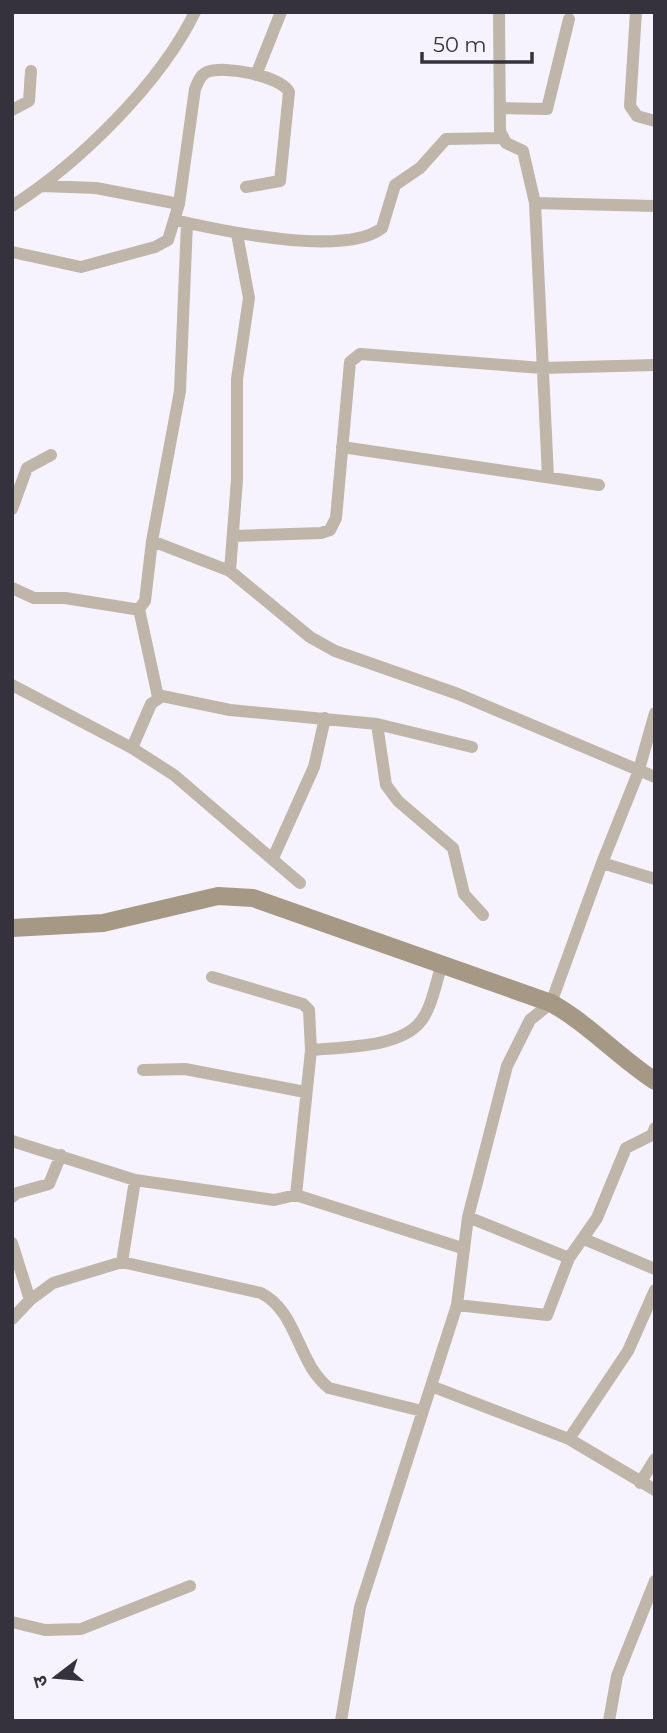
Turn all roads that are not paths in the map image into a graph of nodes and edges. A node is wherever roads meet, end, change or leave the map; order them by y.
1 (195, 12) edge
2 (281, 12) edge
3 (499, 12) edge
4 (636, 12) edge
5 (569, 19) dead end
6 (32, 71) dead end
7 (256, 75) junction
8 (500, 108) junction
9 (12, 110) edge
10 (655, 121) edge
11 (502, 138) junction
12 (42, 186) junction
13 (246, 187) dead end
14 (14, 203) edge
15 (178, 204) junction
16 (536, 204) junction
17 (655, 206) edge
18 (181, 221) junction
19 (237, 234) junction
20 (12, 252) edge
21 (655, 366) edge
22 (542, 368) junction
23 (342, 447) junction
24 (51, 455) dead end
25 (548, 477) junction
26 (598, 485) dead end
27 (12, 509) edge
28 (234, 536) junction
29 (152, 541) junction
30 (230, 571) junction
31 (12, 588) edge
32 (139, 609) junction
33 (12, 685) edge
34 (158, 697) junction
35 (655, 713) edge
36 (325, 718) junction
37 (377, 724) junction
38 (472, 747) dead end
39 (132, 748) junction
40 (638, 773) junction
41 (655, 777) edge
42 (273, 858) junction
43 (601, 863) junction
44 (655, 879) edge
45 (300, 883) dead end
46 (483, 915) dead end
47 (12, 928) edge
48 (442, 964) junction
49 (212, 977) dead end
50 (551, 1003) junction
51 (311, 1050) junction
52 (144, 1070) dead end
53 (655, 1081) edge
54 (305, 1092) junction
55 (654, 1134) edge
56 (12, 1141) edge
57 (61, 1155) junction
58 (135, 1180) junction
59 (296, 1195) junction
60 (12, 1197) edge
61 (468, 1217) junction
62 (584, 1239) junction
63 (12, 1243) edge
64 (462, 1248) junction
65 (569, 1258) junction
66 (122, 1262) junction
67 (655, 1269) edge
68 (655, 1290) edge
69 (30, 1300) junction
70 (457, 1305) junction
71 (12, 1319) edge
72 (431, 1386) junction
73 (422, 1411) junction
74 (569, 1439) junction
75 (655, 1459) edge
76 (640, 1483) junction
77 (655, 1490) edge
78 (655, 1581) edge
79 (190, 1586) dead end
80 (12, 1622) edge
81 (341, 1721) edge
82 (609, 1721) edge

1 - 12 street
2 - 7 street
3 - 8 street
4 - 10 street
5 - 8 street
6 - 9 street
7 - 13 street
7 - 15 street
8 - 11 street
11 - 16 street
11 - 19 street
12 - 14 street
12 - 15 street
15 - 18 street
16 - 17 street
16 - 22 street
18 - 19 street
18 - 20 street
18 - 29 street
19 - 28 street
21 - 22 street
22 - 23 street
22 - 25 street
23 - 25 street
23 - 28 street
24 - 27 street
25 - 26 street
28 - 30 street
29 - 30 street
29 - 32 street
30 - 40 street
31 - 32 street
32 - 34 street
33 - 39 street
34 - 36 street
34 - 39 street
35 - 40 street
36 - 37 street
36 - 42 street
37 - 38 street
37 - 46 street
39 - 42 street
40 - 41 street
40 - 43 street
42 - 45 street
43 - 44 street
43 - 50 street
47 - 48 street
48 - 50 street
48 - 51 street
49 - 51 street
50 - 53 street
50 - 61 street
51 - 54 street
52 - 54 street
54 - 59 street
55 - 62 street
56 - 57 street
57 - 58 street
57 - 60 street
58 - 59 street
58 - 66 street
59 - 64 street
61 - 64 street
61 - 65 street
62 - 65 street
62 - 67 street
63 - 69 street
64 - 70 street
65 - 70 street
66 - 69 street
66 - 73 street
68 - 74 street
69 - 71 street
70 - 72 street
72 - 73 street
72 - 74 street
73 - 81 street
74 - 76 street
75 - 76 street
76 - 77 street
78 - 82 street
79 - 80 street

